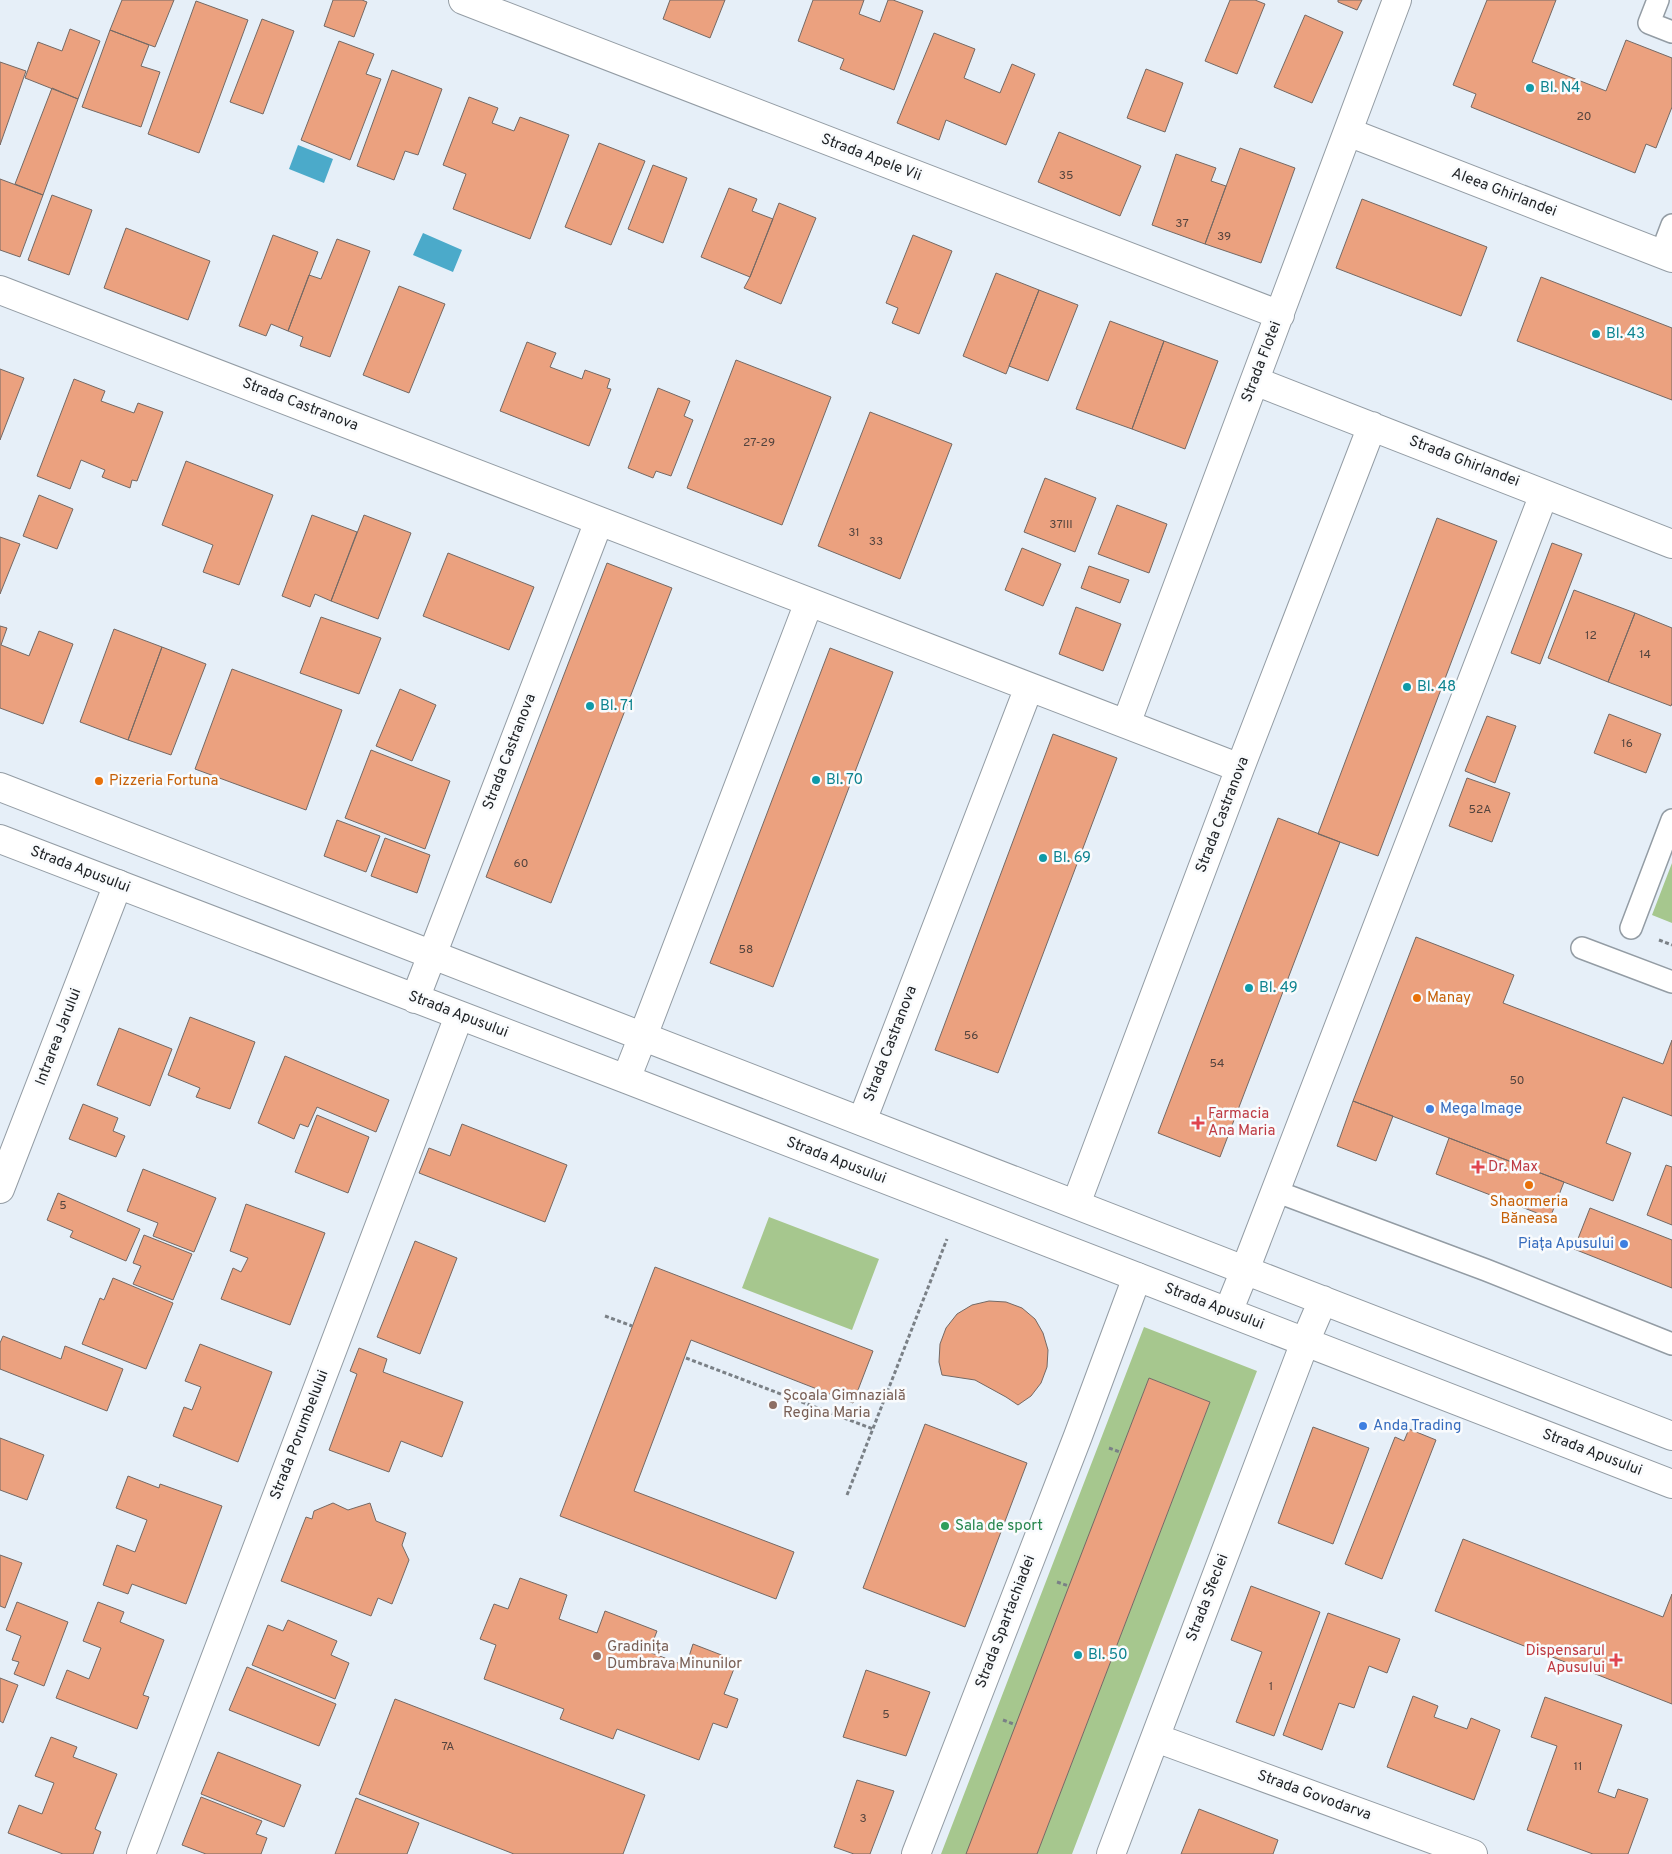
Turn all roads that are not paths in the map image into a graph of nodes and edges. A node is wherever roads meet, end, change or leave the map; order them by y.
1 (463, 0) edge
2 (1397, 0) edge
3 (1658, 0) edge
4 (1672, 32) edge
5 (1348, 132) junction
6 (1672, 225) edge
7 (1666, 256) edge
8 (0, 290) edge
9 (1280, 315) junction
10 (1255, 380) junction
11 (1372, 426) junction
12 (1544, 494) junction
13 (599, 520) junction
14 (1672, 544) edge
15 (809, 602) junction
16 (1029, 687) junction
17 (1126, 724) junction
18 (1240, 768) junction
19 (0, 787) edge
20 (1672, 820) edge
21 (0, 839) edge
22 (118, 884) junction
23 (1631, 928) dead end
24 (1582, 948) dead end
25 (432, 955) junction
26 (1672, 982) edge
27 (415, 999) junction
28 (459, 1016) junction
29 (642, 1036) junction
30 (626, 1079) junction
31 (862, 1121) junction
32 (0, 1189) edge
33 (1275, 1191) junction
34 (1076, 1204) junction
35 (1245, 1270) junction
36 (1137, 1277) junction
37 (1323, 1300) junction
38 (1228, 1312) junction
39 (1305, 1342) junction
40 (1672, 1344) edge
41 (1672, 1436) edge
42 (1672, 1484) edge
43 (1156, 1738) junction
44 (141, 1854) edge
45 (916, 1854) edge
46 (1111, 1854) edge
47 (1473, 1854) edge

1 - 9 street, Strada Apele Vii
2 - 5 street, Strada Flotei
3 - 4 lane
5 - 7 street, Aleea Ghirlandei
5 - 9 street, Strada Flotei
6 - 7 lane, Aleea Ghirlandei
8 - 13 street, Strada Castranova
9 - 10 street, Strada Flotei
10 - 11 street, Strada Ghirlandei
10 - 17 street, Strada Flotei
11 - 12 street, Strada Ghirlandei
11 - 18 street, Strada Castranova
12 - 14 street, Strada Ghirlandei
12 - 33 street
13 - 15 street, Strada Castranova
13 - 25 street, Strada Castranova
15 - 16 street, Strada Castranova
15 - 29 street
16 - 17 street, Strada Castranova
16 - 31 street, Strada Castranova
17 - 18 street, Strada Castranova
18 - 34 street, Strada Castranova
19 - 25 street
20 - 23 lane
21 - 22 street, Strada Apusului
22 - 27 street, Strada Apusului
22 - 32 street, Intrarea Jarului
24 - 26 lane
25 - 27 street, Strada Castranova
25 - 29 street
27 - 28 street, Strada Apusului
28 - 30 street, Strada Apusului
28 - 44 street, Strada Porumbelului
29 - 30 street
29 - 31 street
30 - 36 street, Strada Apusului
31 - 34 street
33 - 35 street
33 - 40 lane
34 - 35 street
35 - 37 street
35 - 38 street
36 - 38 street, Strada Apusului
36 - 45 street, Strada Spartachiadei
37 - 39 street, Strada Sfeclei
37 - 41 street
38 - 39 street, Strada Apusului
39 - 42 street, Strada Apusului
39 - 43 street, Strada Sfeclei
43 - 46 street, Strada Sfeclei
43 - 47 street, Strada Govodarva

